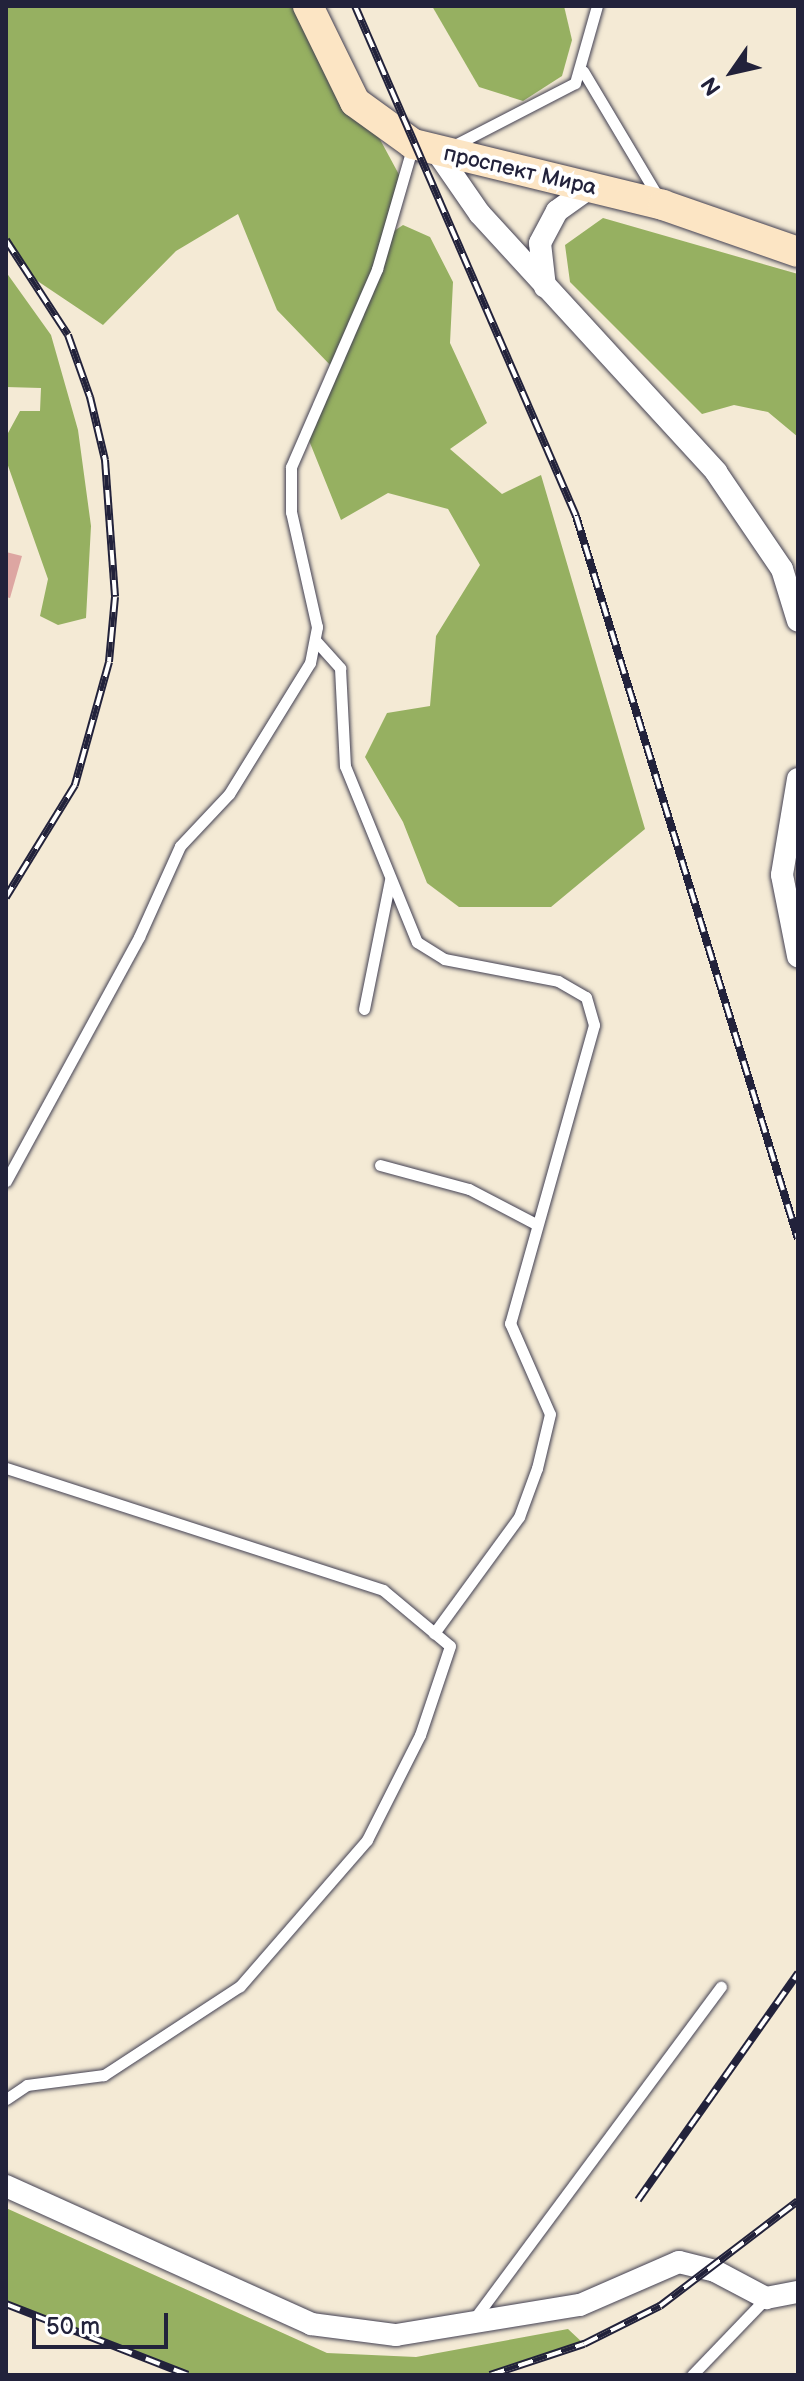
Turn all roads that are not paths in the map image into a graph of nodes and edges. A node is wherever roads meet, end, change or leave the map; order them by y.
1 (308, 6) edge
2 (597, 6) edge
3 (583, 71) junction
4 (425, 148) junction
5 (592, 186) junction
6 (663, 205) junction
7 (798, 252) edge
8 (545, 287) junction
9 (798, 621) edge
10 (315, 640) junction
11 (798, 779) edge
12 (390, 880) junction
13 (798, 956) edge
14 (364, 1009) dead end
15 (380, 1165) dead end
16 (6, 1181) edge
17 (534, 1223) junction
18 (6, 1468) edge
19 (434, 1633) junction
20 (721, 1987) dead end
21 (6, 2099) edge
22 (6, 2186) edge
23 (798, 2292) edge
24 (766, 2298) junction
25 (472, 2323) junction
26 (692, 2375) edge

1 - 4 main road, проспект Мира
2 - 3 lane
3 - 4 lane
3 - 6 lane
4 - 5 main road, проспект Мира
4 - 8 street
4 - 10 lane
5 - 6 main road, проспект Мира
5 - 8 street
6 - 7 main road, проспект Мира
8 - 9 street
10 - 12 lane
10 - 16 lane
11 - 13 street
12 - 14 lane
12 - 17 lane
15 - 17 lane
17 - 19 lane
18 - 19 lane
19 - 21 lane
20 - 25 lane
22 - 25 street
23 - 24 street
24 - 25 street
24 - 26 lane

